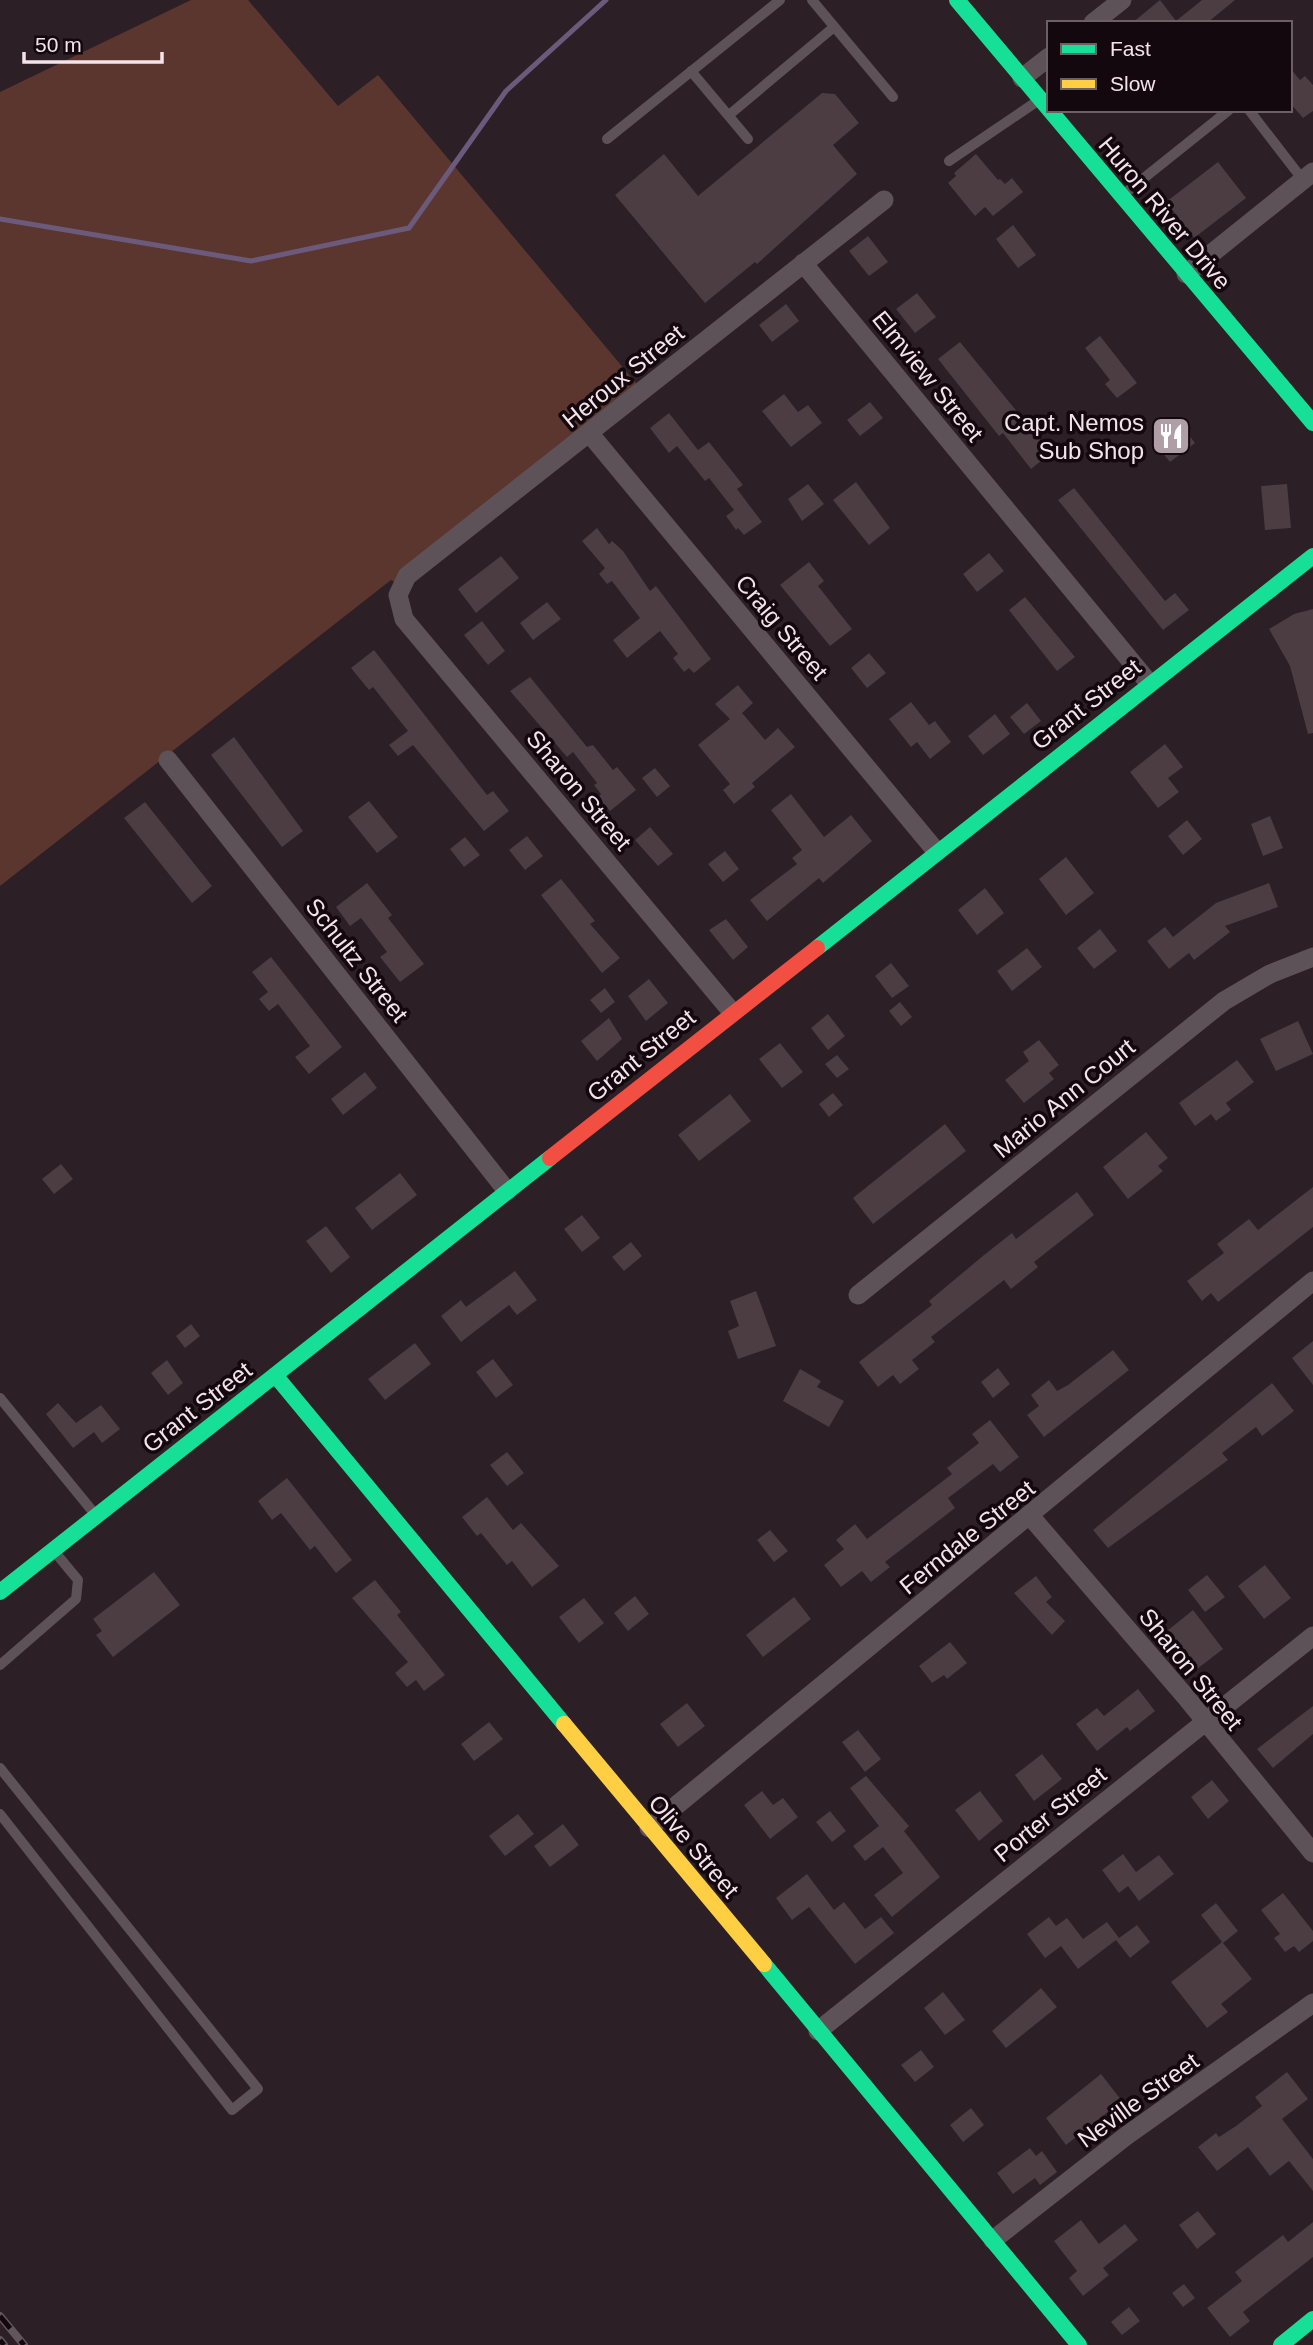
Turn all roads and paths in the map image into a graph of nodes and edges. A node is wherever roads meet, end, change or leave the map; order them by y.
1 (780, 0) edge
2 (811, 0) edge
3 (957, 0) edge
4 (1122, 0) edge
5 (1096, 21) edge
6 (834, 27) junction
7 (1047, 58) edge
8 (691, 71) junction
9 (1021, 78) junction
10 (894, 97) dead end
11 (1039, 99) junction
12 (1047, 108) edge
13 (1050, 112) edge
14 (1226, 112) edge
15 (1251, 112) edge
16 (729, 115) junction
17 (607, 139) dead end
18 (748, 139) dead end
19 (949, 161) dead end
20 (1308, 176) edge
21 (1121, 196) junction
22 (884, 200) dead end
23 (803, 263) junction
24 (1186, 274) junction
25 (1313, 423) edge
26 (590, 434) junction
27 (1313, 556) edge
28 (398, 595) joint
29 (1149, 683) junction
30 (168, 760) dead end
31 (936, 851) junction
32 (1313, 957) edge
33 (732, 1012) junction
34 (507, 1191) junction
35 (1313, 1281) edge
36 (858, 1295) dead end
37 (275, 1375) junction
38 (0, 1398) edge
39 (96, 1516) junction
40 (1031, 1517) junction
41 (53, 1550) junction
42 (0, 1592) edge
43 (1313, 1636) edge
44 (0, 1665) edge
45 (1205, 1722) junction
46 (0, 1768) edge
47 (0, 1814) edge
48 (649, 1828) junction
49 (1313, 1853) edge
50 (1313, 2003) edge
51 (818, 2031) junction
52 (993, 2240) junction
53 (1313, 2319) edge
54 (1289, 2343) edge
55 (1079, 2345) edge

1 - 8 lane
2 - 6 lane
3 - 9 street, Huron River Drive
4 - 5 street
6 - 10 lane
6 - 16 lane
7 - 9 street
8 - 16 lane
8 - 17 lane
9 - 11 street, Huron River Drive
11 - 12 street, Huron River Drive
11 - 19 lane
13 - 21 street, Huron River Drive
14 - 21 lane
15 - 20 lane
16 - 18 lane
20 - 24 street
21 - 24 street, Huron River Drive
22 - 23 street, Heroux Street
23 - 26 street, Heroux Street
23 - 29 street, Elmview Street
24 - 25 street, Huron River Drive
26 - 28 street, Heroux Street
26 - 31 street, Craig Street
27 - 29 street, Grant Street
28 - 33 street, Sharon Street
29 - 31 street, Grant Street
30 - 34 street, Schultz Street
31 - 33 street, Grant Street
32 - 36 street, Mario Ann Court
33 - 34 street, Grant Street
34 - 37 street, Grant Street
35 - 40 street, Ferndale Street
37 - 39 street, Grant Street
37 - 48 street, Olive Street
38 - 39 lane
39 - 41 street, Grant Street
40 - 45 street, Sharon Street
40 - 48 street, Ferndale Street
41 - 42 street, Grant Street
41 - 44 lane
43 - 45 street, Porter Street
45 - 49 street, Sharon Street
45 - 51 street, Porter Street
46 - 47 lane
48 - 51 street, Olive Street
50 - 52 street, Neville Street
51 - 52 street, Olive Street
52 - 55 street, Olive Street
53 - 54 street

